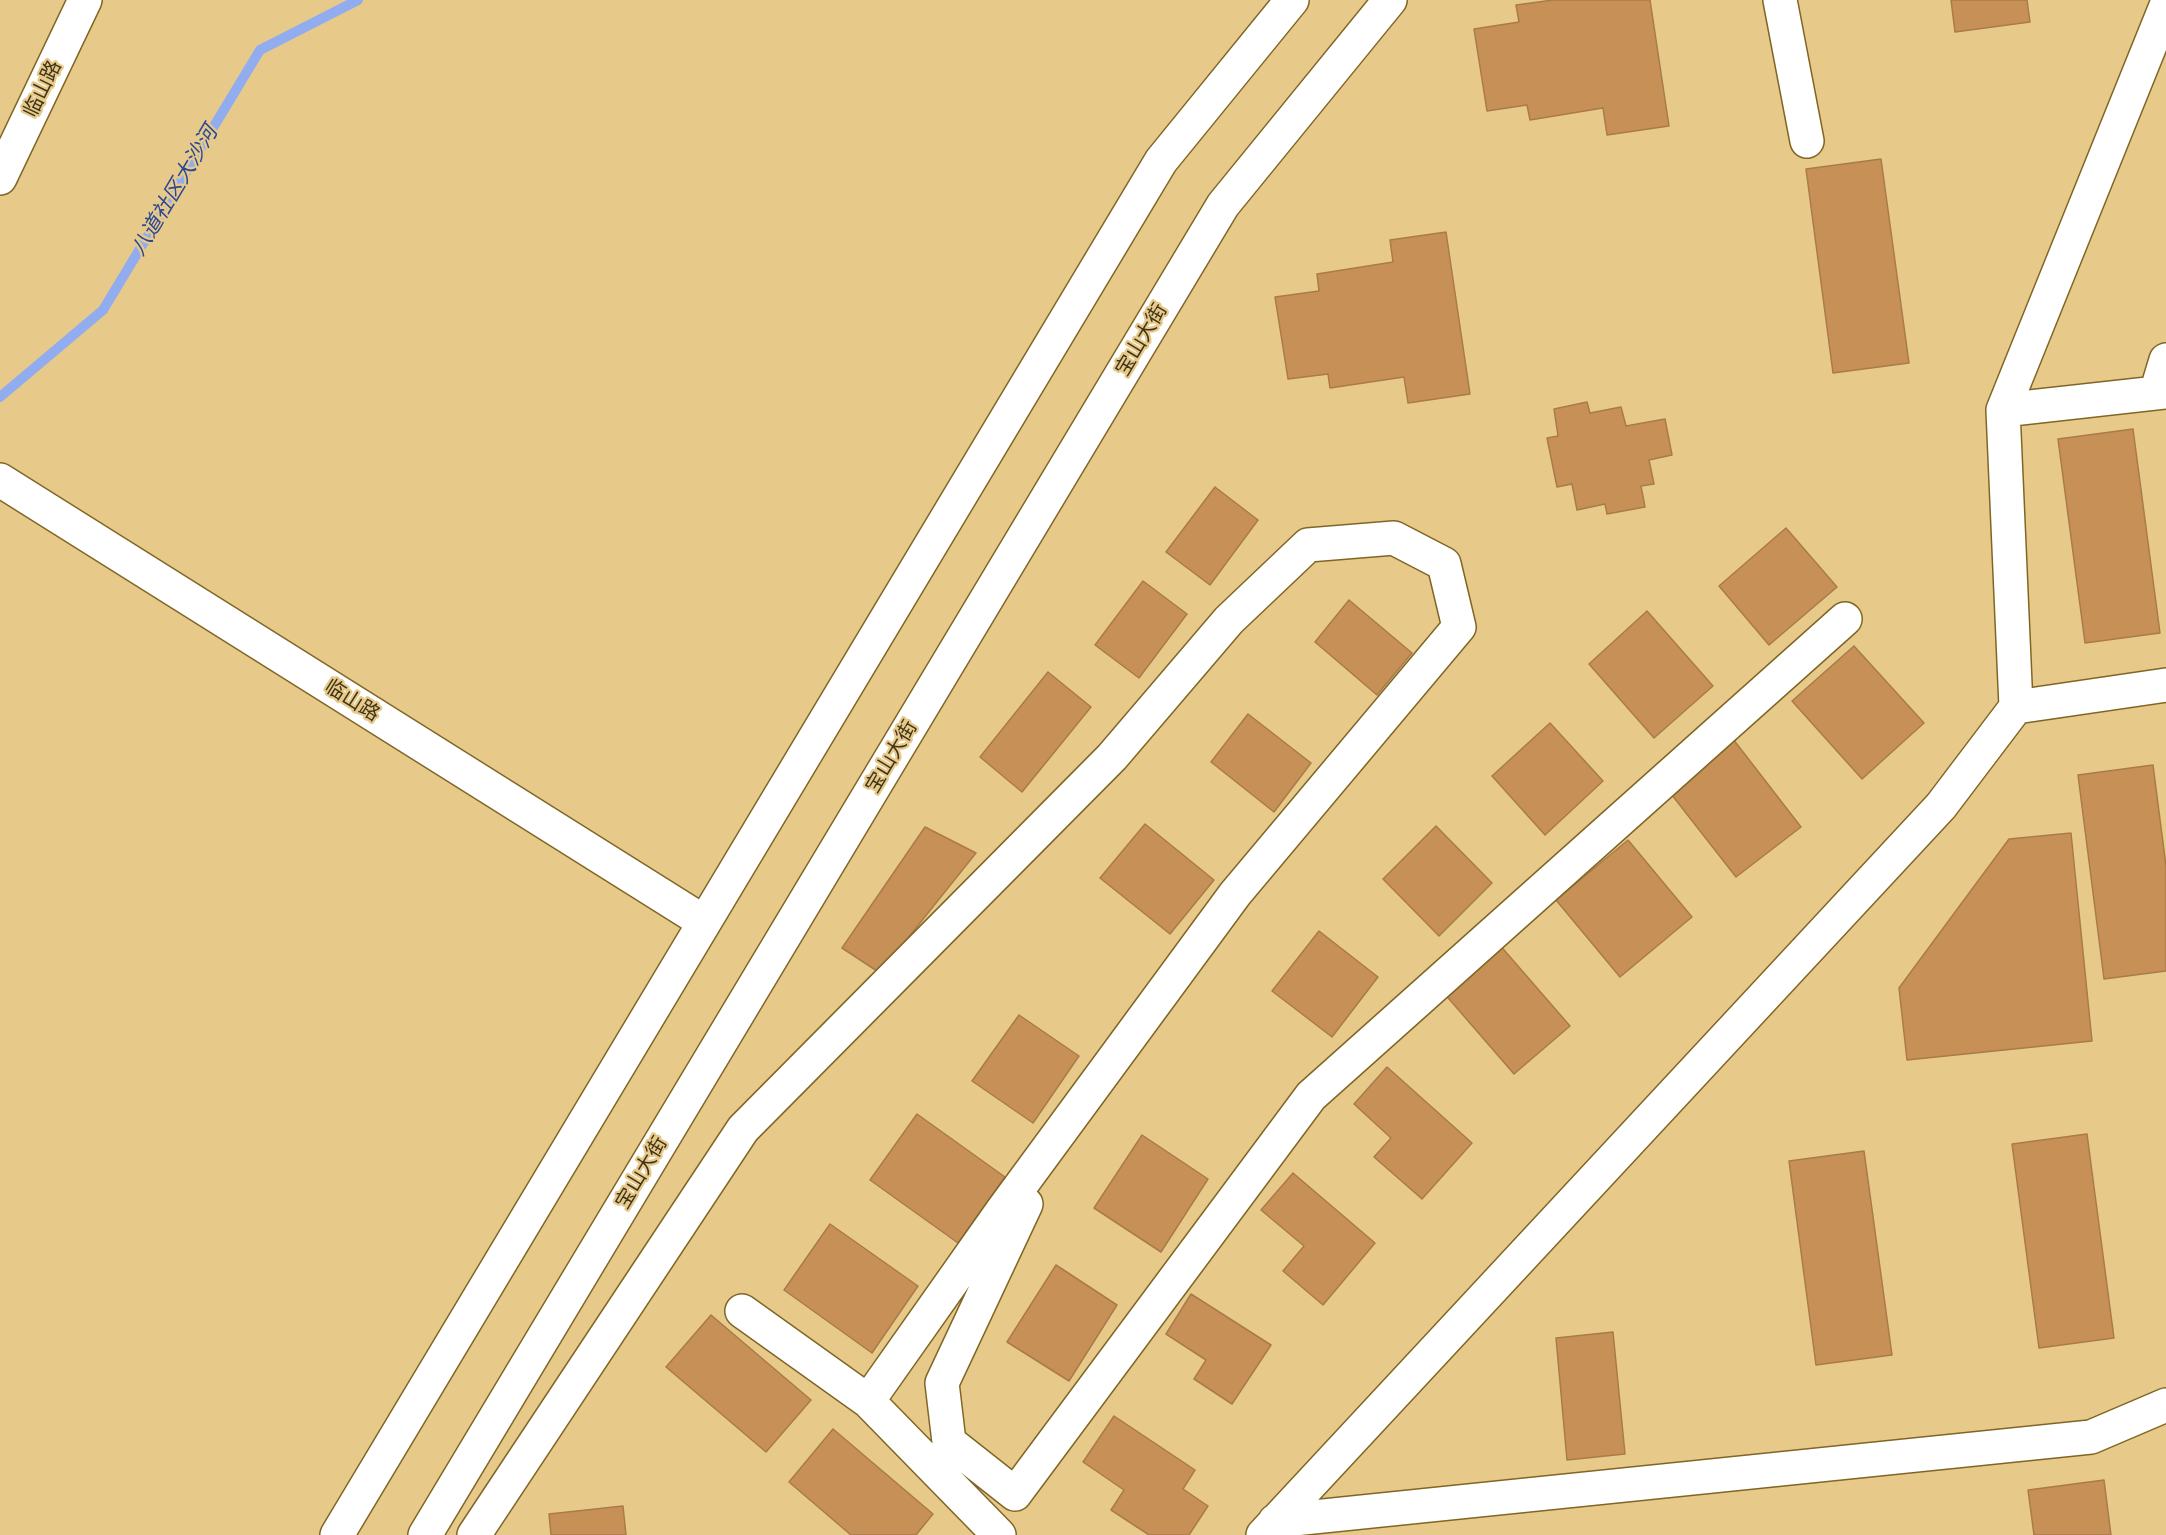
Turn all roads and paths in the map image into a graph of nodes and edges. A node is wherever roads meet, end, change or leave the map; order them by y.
1 (85, 0) edge
2 (1292, 0) edge
3 (1390, 0) edge
4 (1780, 0) edge
5 (2166, 6) edge
6 (1807, 141) dead end
7 (0, 178) edge
8 (2166, 360) edge
9 (2161, 392) edge
10 (2003, 410) junction
11 (0, 480) edge
12 (1845, 619) dead end
13 (2166, 685) edge
14 (2016, 707) junction
15 (704, 922) junction
16 (1058, 1134) junction
17 (742, 1311) dead end
18 (868, 1401) junction
19 (2166, 1405) edge
20 (1269, 1528) edge
21 (337, 1535) edge
22 (425, 1535) edge
23 (474, 1535) edge
24 (999, 1535) edge

1 - 7 street, 临山路
2 - 15 street
3 - 22 street, 宝山大街
4 - 6 street
5 - 10 street
8 - 9 street
9 - 10 street
10 - 14 street
11 - 15 street, 临山路
12 - 16 street
13 - 14 street
14 - 20 street
15 - 21 street
16 - 18 street
16 - 23 street
17 - 18 street
18 - 24 street
19 - 20 street

